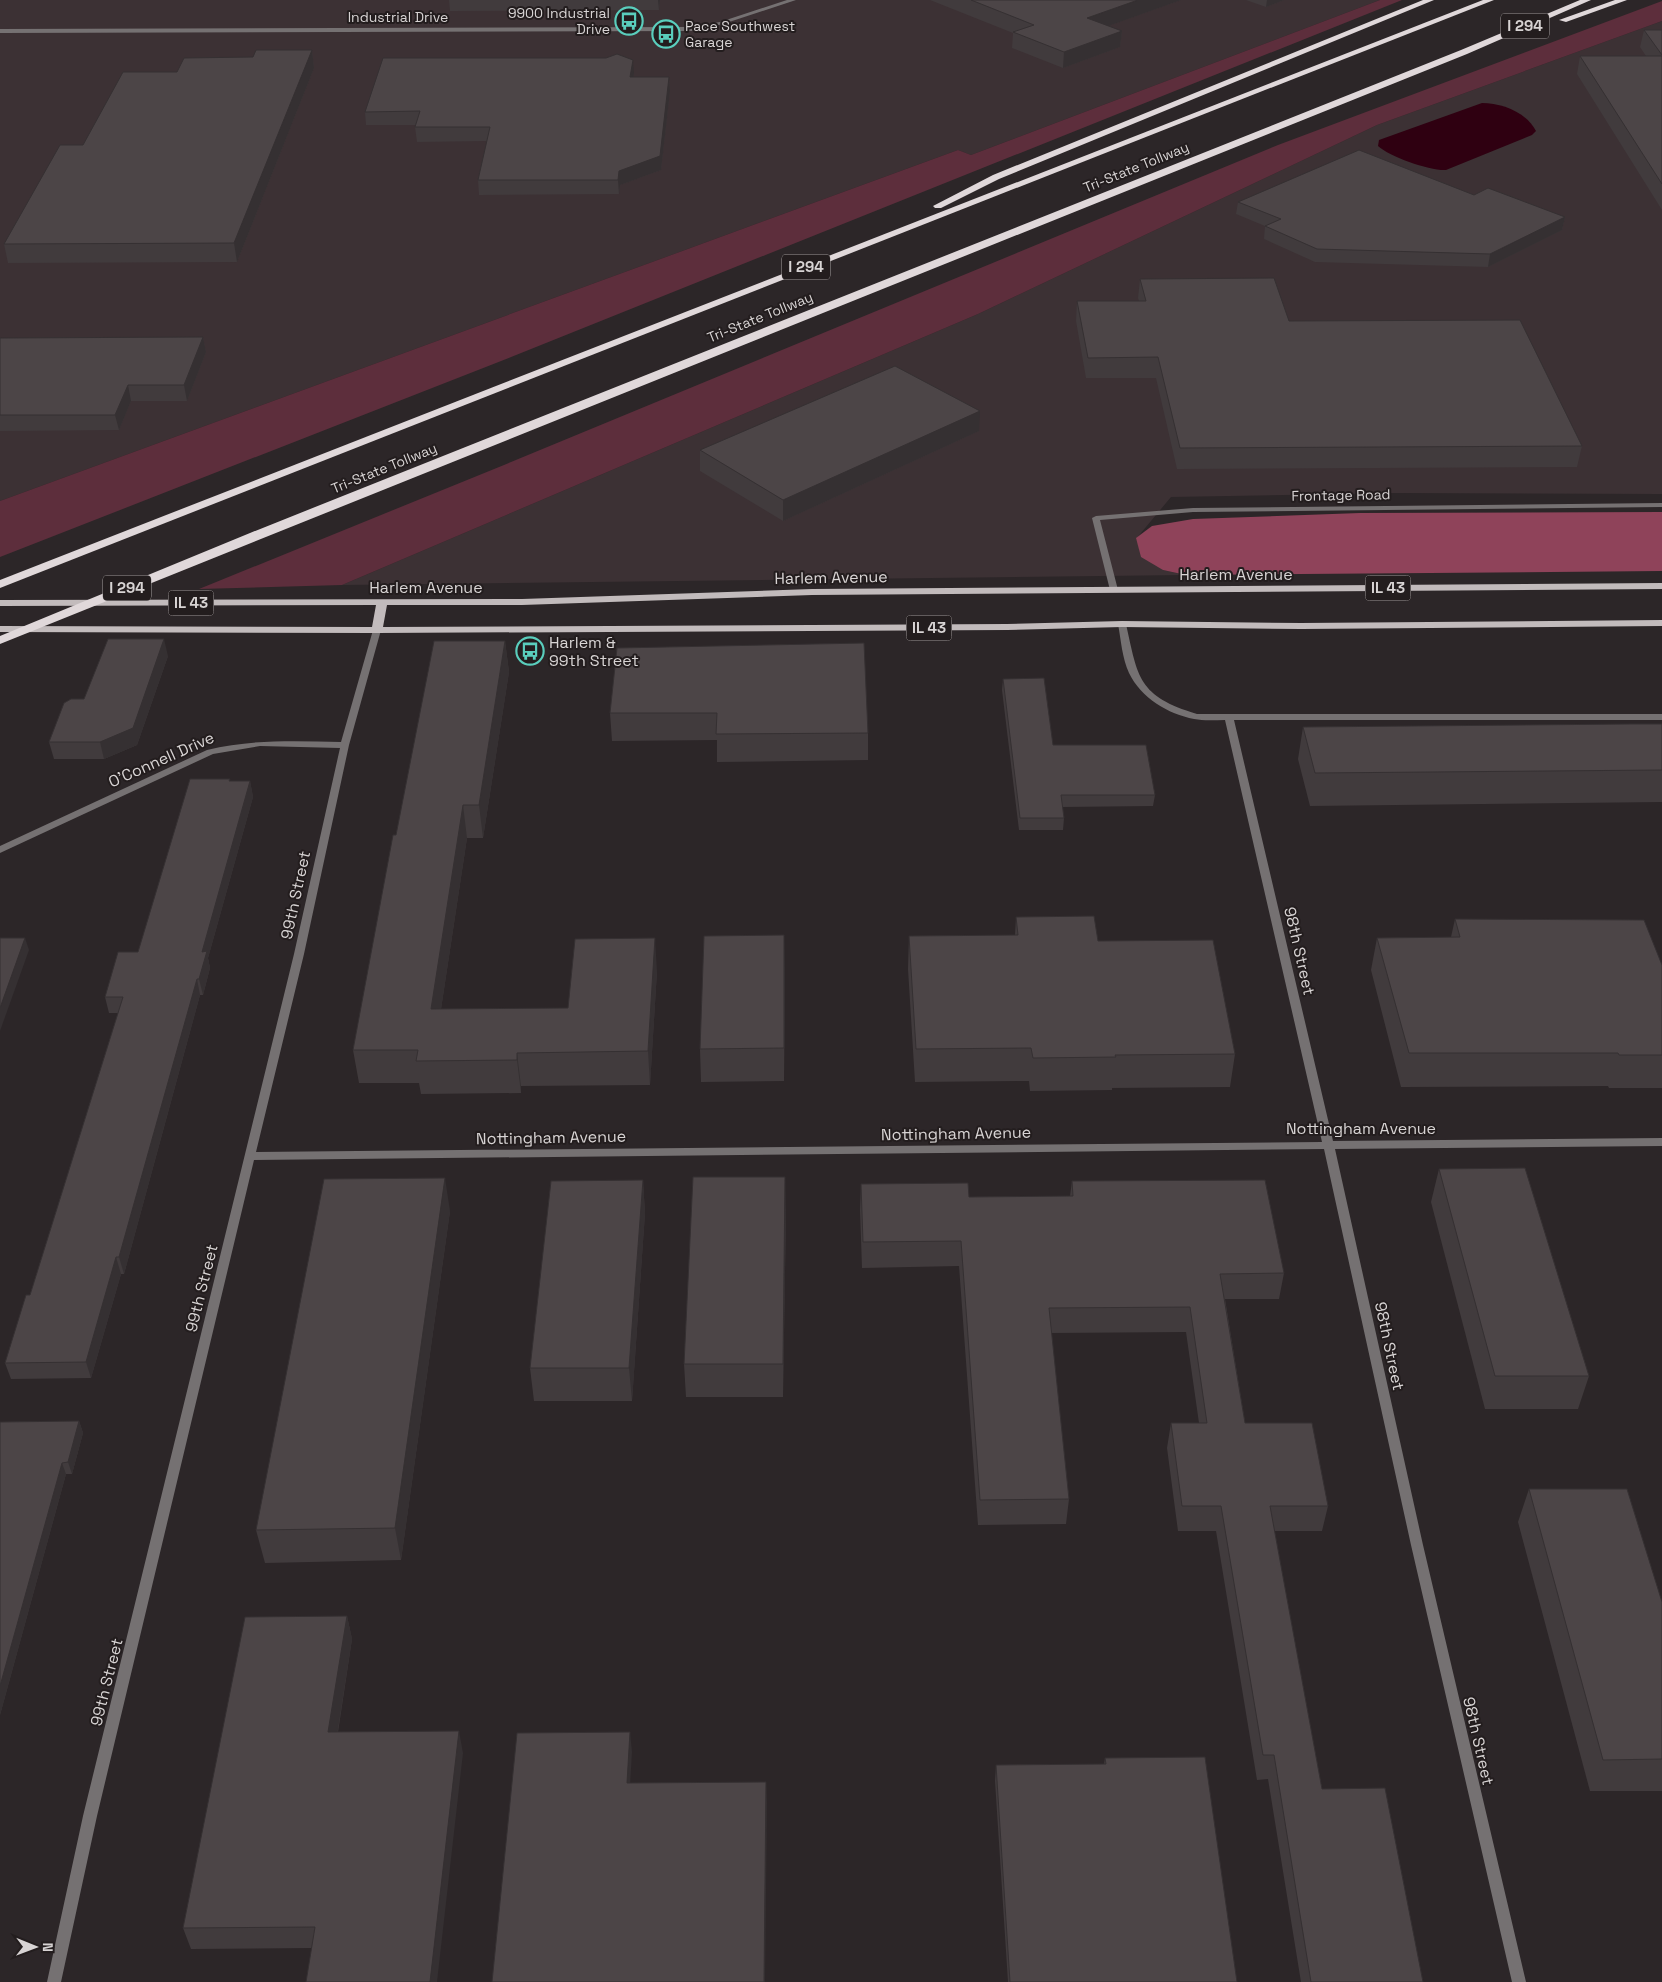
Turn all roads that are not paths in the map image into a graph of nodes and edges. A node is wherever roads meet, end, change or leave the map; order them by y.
1 (793, 0) edge
2 (1430, 0) edge
3 (1490, 0) edge
4 (1587, 0) edge
5 (1623, 0) edge
6 (0, 31) edge
7 (1464, 52) junction
8 (854, 248) junction
9 (1662, 506) edge
10 (0, 584) edge
11 (1662, 586) edge
12 (1114, 590) junction
13 (0, 603) edge
14 (382, 603) junction
15 (1662, 623) edge
16 (1122, 624) junction
17 (0, 629) edge
18 (377, 630) junction
19 (0, 640) edge
20 (1662, 717) edge
21 (1229, 718) junction
22 (345, 746) junction
23 (0, 850) edge
24 (1662, 1142) edge
25 (1329, 1144) junction
26 (250, 1156) junction
27 (54, 1982) edge
28 (1519, 1982) edge

1 - 6 street, Industrial Drive
2 - 8 highway
3 - 8 highway, Tri-State Tollway / I 294
4 - 7 highway, Tri-State Tollway / I 294
5 - 7 highway
7 - 19 highway, Tri-State Tollway / I 294
8 - 10 highway, Tri-State Tollway / I 294
9 - 12 street, Frontage Road
11 - 12 main road, Harlem Avenue / IL 43
12 - 14 main road, Harlem Avenue / IL 43
13 - 14 main road, Harlem Avenue / IL 43
14 - 18 main road, 99th Street
15 - 16 main road, IL 43
16 - 18 main road, IL 43
16 - 21 street
17 - 18 main road, IL 43
18 - 22 street, 99th Street
20 - 21 street
21 - 25 street, 98th Street
22 - 23 street, O'Connell Drive
22 - 26 street, 99th Street
24 - 25 street, Nottingham Avenue
25 - 26 street, Nottingham Avenue
25 - 28 street, 98th Street
26 - 27 street, 99th Street

